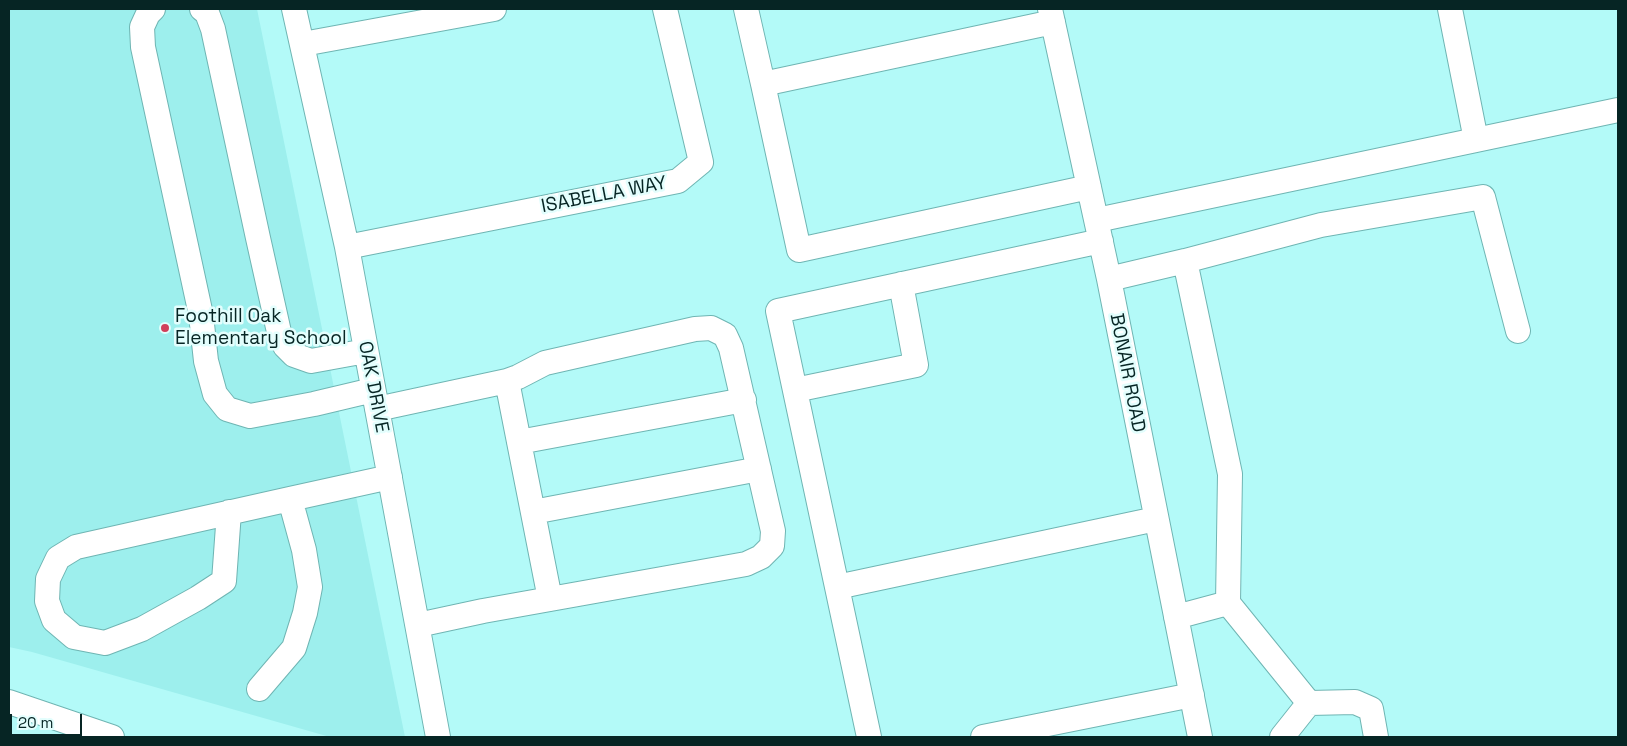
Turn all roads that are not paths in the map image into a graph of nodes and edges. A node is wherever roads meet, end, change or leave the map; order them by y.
1 (153, 9) edge
2 (202, 9) edge
3 (294, 9) edge
4 (494, 9) edge
5 (666, 9) edge
6 (746, 9) edge
7 (1450, 9) edge
8 (1052, 15) edge
9 (303, 44) junction
10 (762, 84) junction
11 (1618, 110) edge
12 (1476, 140) junction
13 (1089, 187) junction
14 (1099, 231) junction
15 (347, 247) junction
16 (1185, 261) junction
17 (1109, 279) junction
18 (902, 284) junction
19 (1518, 331) dead end
20 (366, 351) junction
21 (507, 381) junction
22 (795, 390) junction
23 (375, 400) junction
24 (744, 400) junction
25 (519, 442) junction
26 (759, 469) junction
27 (390, 477) junction
28 (290, 498) junction
29 (229, 512) junction
30 (533, 512) junction
31 (1156, 519) junction
32 (837, 587) junction
33 (550, 599) junction
34 (1228, 603) junction
35 (1176, 617) junction
36 (418, 625) junction
37 (259, 689) dead end
38 (1192, 695) junction
39 (9, 702) edge
40 (1309, 703) junction
41 (112, 737) edge
42 (438, 737) edge
43 (869, 737) edge
44 (982, 737) edge
45 (1200, 737) edge
46 (1282, 737) edge
47 (1376, 737) edge

1 - 23 street
2 - 20 street
3 - 9 street, OAK DRIVE
4 - 9 street
5 - 15 street, ISABELLA WAY
6 - 10 street
7 - 12 street
8 - 10 street
8 - 13 street, BONAIR ROAD
9 - 15 street, OAK DRIVE
10 - 13 street
11 - 12 street
12 - 14 street
13 - 14 street, BONAIR ROAD
14 - 17 street, BONAIR ROAD
14 - 18 street
15 - 20 street, OAK DRIVE
16 - 17 street
16 - 19 street
16 - 34 street
17 - 31 street, BONAIR ROAD
18 - 22 street
18 - 22 street
20 - 23 street, OAK DRIVE
21 - 23 street
21 - 24 street
21 - 25 street
22 - 32 street
23 - 27 street, OAK DRIVE
24 - 25 street
24 - 26 street
25 - 30 street
26 - 30 street
26 - 33 street
27 - 28 street
27 - 36 street, OAK DRIVE
28 - 29 street
28 - 37 street
29 - 29 street
30 - 33 street
31 - 32 street
31 - 35 street, BONAIR ROAD
32 - 43 street
33 - 36 street
34 - 35 street
34 - 40 street
35 - 38 street, BONAIR ROAD
36 - 42 street, OAK DRIVE
38 - 44 street
38 - 45 street, BONAIR ROAD
39 - 41 street
40 - 46 street
40 - 47 street

